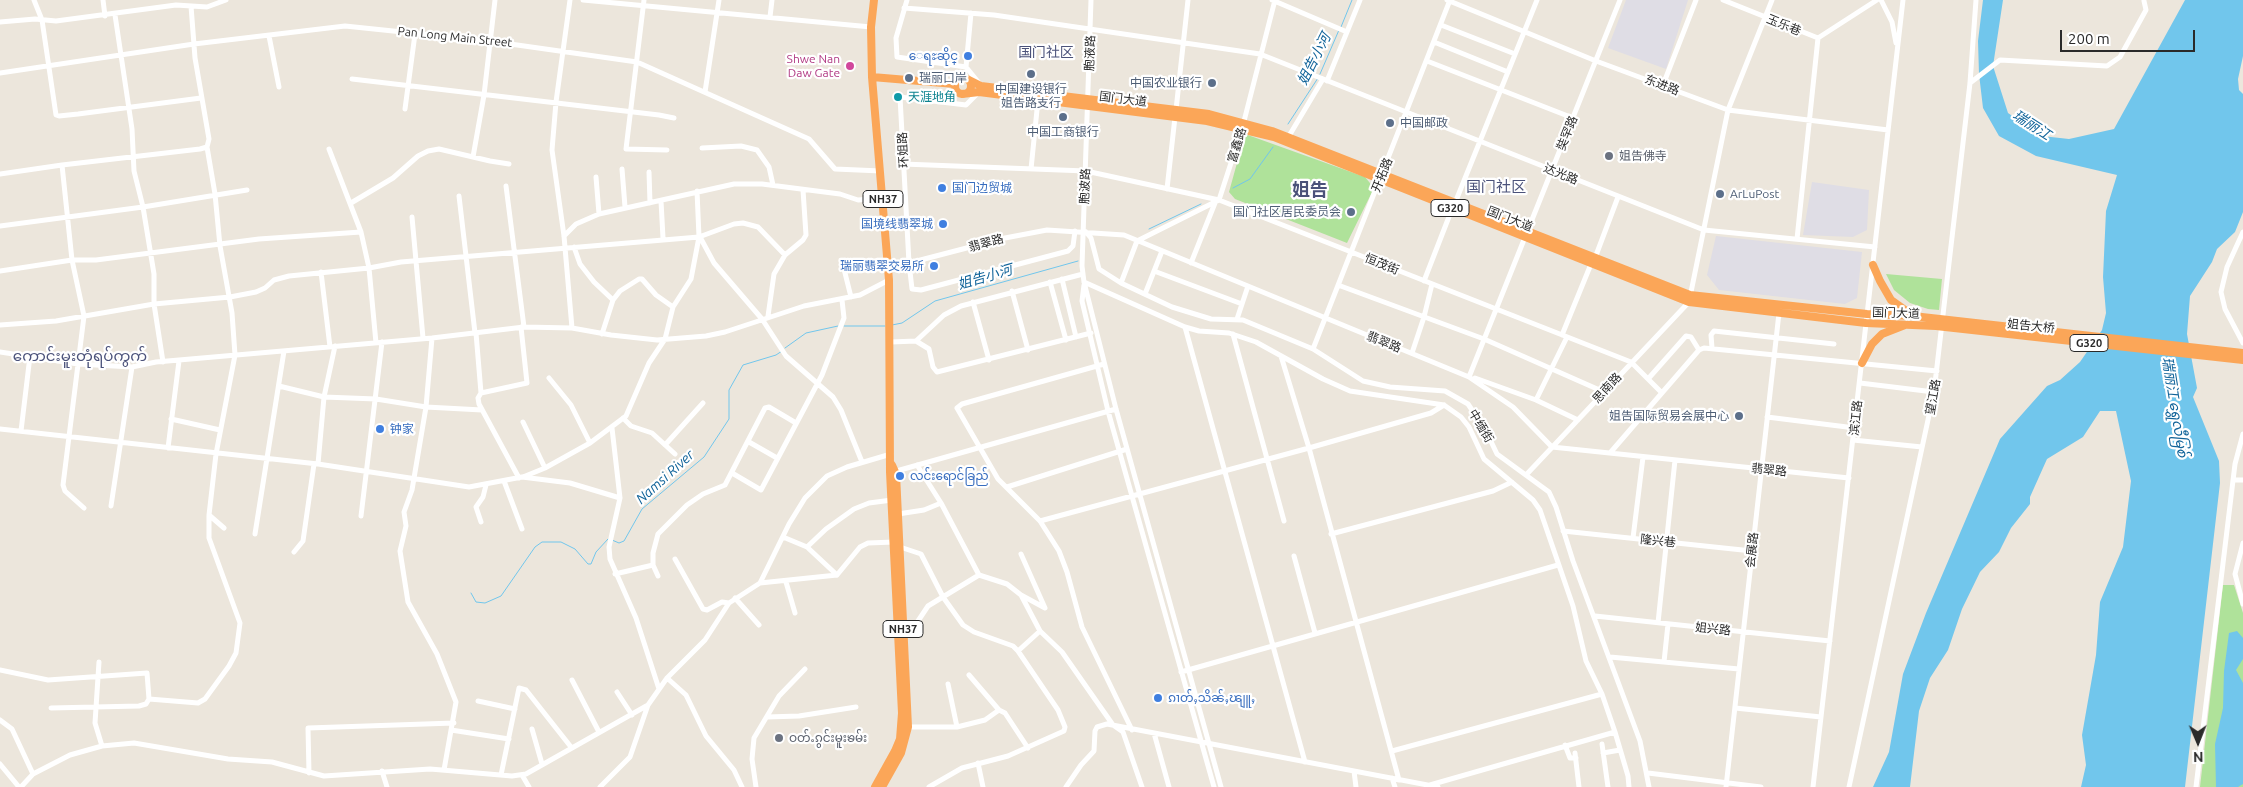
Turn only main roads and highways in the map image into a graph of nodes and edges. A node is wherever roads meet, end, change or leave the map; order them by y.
1 (874, 0) edge
2 (872, 77) junction
3 (965, 78) junction
4 (955, 84) junction
5 (980, 89) junction
6 (962, 94) junction
7 (1088, 103) junction
8 (1243, 126) junction
9 (1381, 177) junction
10 (1873, 265) road end
11 (1690, 299) junction
12 (1913, 316) junction
13 (1936, 322) junction
14 (1909, 324) junction
15 (2243, 353) edge
16 (2243, 360) edge
17 (1862, 363) road end
18 (893, 470) junction
19 (897, 544) junction
20 (875, 787) edge
21 (882, 787) edge

1 - 2 highway, NH37
2 - 4 highway
2 - 18 highway, NH37
3 - 4 highway
3 - 5 highway, 国门大道 / G320
3 - 6 highway
4 - 6 highway
5 - 6 highway, 国门大道 / G320
5 - 7 highway, 国门大道 / G320
5 - 7 highway, 国门大道 / G320
7 - 8 highway, 国门大道 / G320
8 - 9 highway, 国门大道 / G320
8 - 9 highway, 国门大道 / G320
9 - 11 highway, 国门大道 / G320
10 - 12 highway
11 - 12 highway, 国门大道 / G320
11 - 14 highway, 国门大道 / G320
12 - 13 highway, 国门大道 / G320
13 - 14 highway, 国门大道 / G320
13 - 15 highway, 姐告大桥 / G320
13 - 16 highway, 姐告大桥 / G320
14 - 17 highway
18 - 19 highway, NH37
18 - 19 highway, NH37
19 - 20 highway, NH37
19 - 21 highway, NH37

